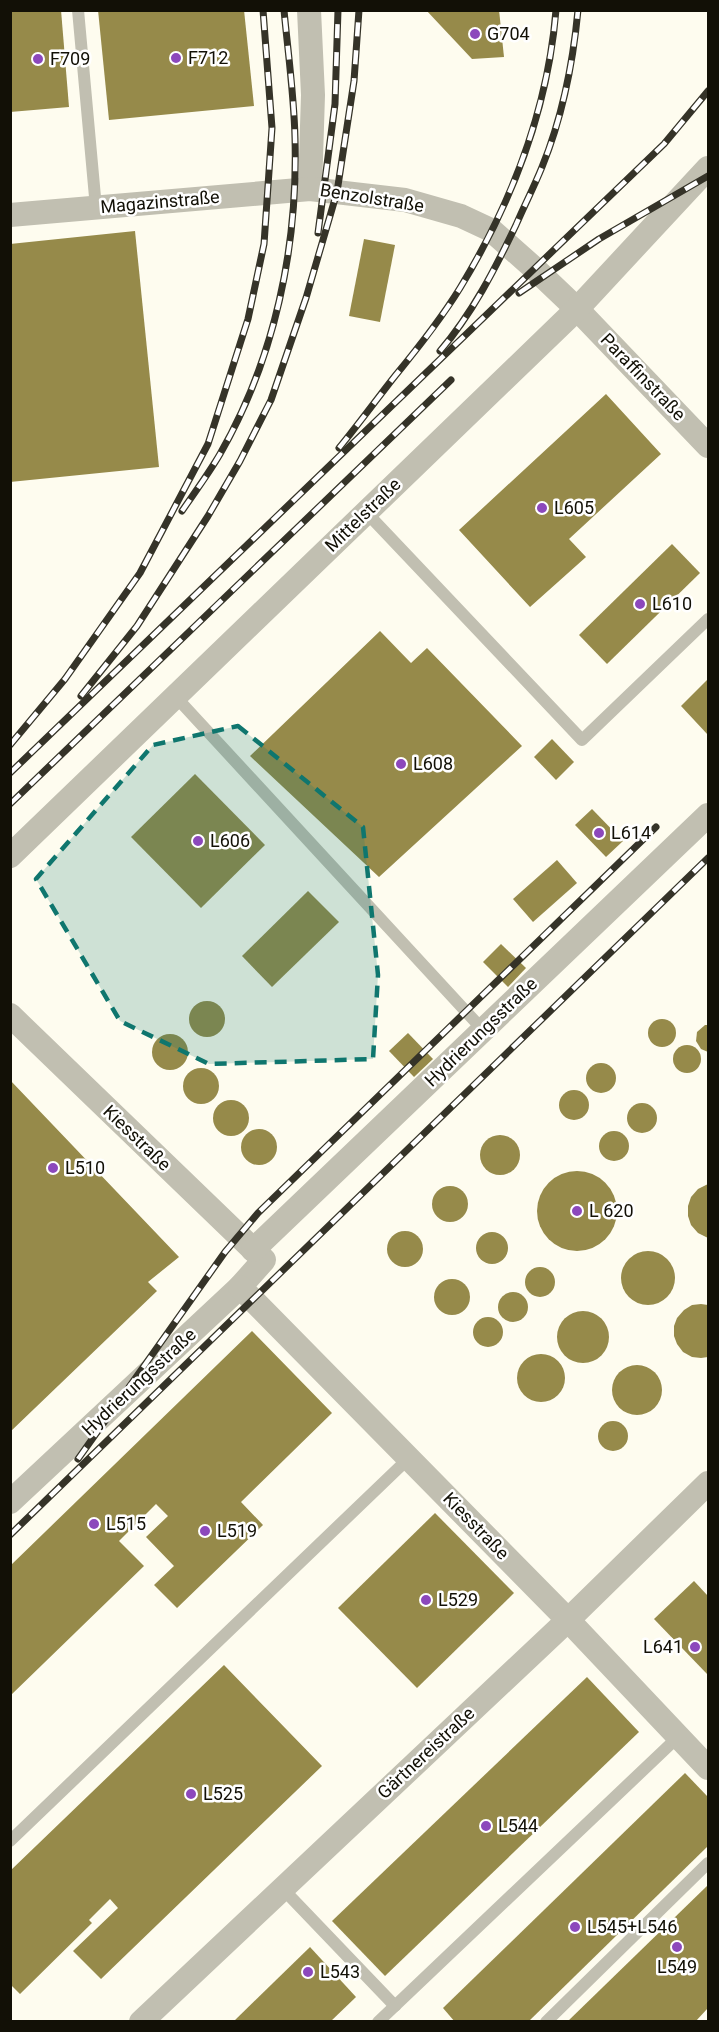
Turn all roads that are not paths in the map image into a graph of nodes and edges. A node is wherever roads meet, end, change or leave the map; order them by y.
1 (78, 10) edge
2 (309, 10) edge
3 (708, 168) edge
4 (310, 189) junction
5 (96, 208) junction
6 (10, 215) edge
7 (577, 309) junction
8 (708, 446) edge
9 (366, 512) junction
10 (708, 619) edge
11 (176, 696) junction
12 (708, 815) edge
13 (10, 856) edge
14 (10, 1015) edge
15 (483, 1030) junction
16 (258, 1255) junction
17 (240, 1287) junction
18 (409, 1458) junction
19 (708, 1483) edge
20 (10, 1502) edge
21 (568, 1620) junction
22 (679, 1736) junction
23 (708, 1768) edge
24 (10, 1841) edge
25 (708, 1863) edge
26 (282, 1888) junction
27 (394, 2006) junction
28 (379, 2021) edge
29 (141, 2022) edge
30 (546, 2022) edge

1 - 5 lane
2 - 4 street, Benzolstraße
3 - 7 street, Mittelstraße
4 - 5 street, Magazinstraße
4 - 7 street, Benzolstraße
5 - 6 street, Magazinstraße
7 - 8 street, Paraffinstraße
7 - 9 street, Mittelstraße
9 - 10 lane
9 - 11 street, Mittelstraße
11 - 13 street, Mittelstraße
11 - 15 lane
12 - 15 street, Hydrierungsstraße
14 - 16 street, Kiesstraße
15 - 16 street, Hydrierungsstraße
16 - 17 street, Hydrierungsstraße
17 - 18 street, Kiesstraße
17 - 20 street, Hydrierungsstraße
18 - 21 street, Kiesstraße
18 - 24 lane
19 - 21 street, Gärtnereistraße
21 - 22 street, Kiesstraße
21 - 26 street, Gärtnereistraße
22 - 23 street, Kiesstraße
22 - 27 lane
25 - 30 lane
26 - 27 lane
26 - 29 street, Gärtnereistraße
27 - 28 lane

